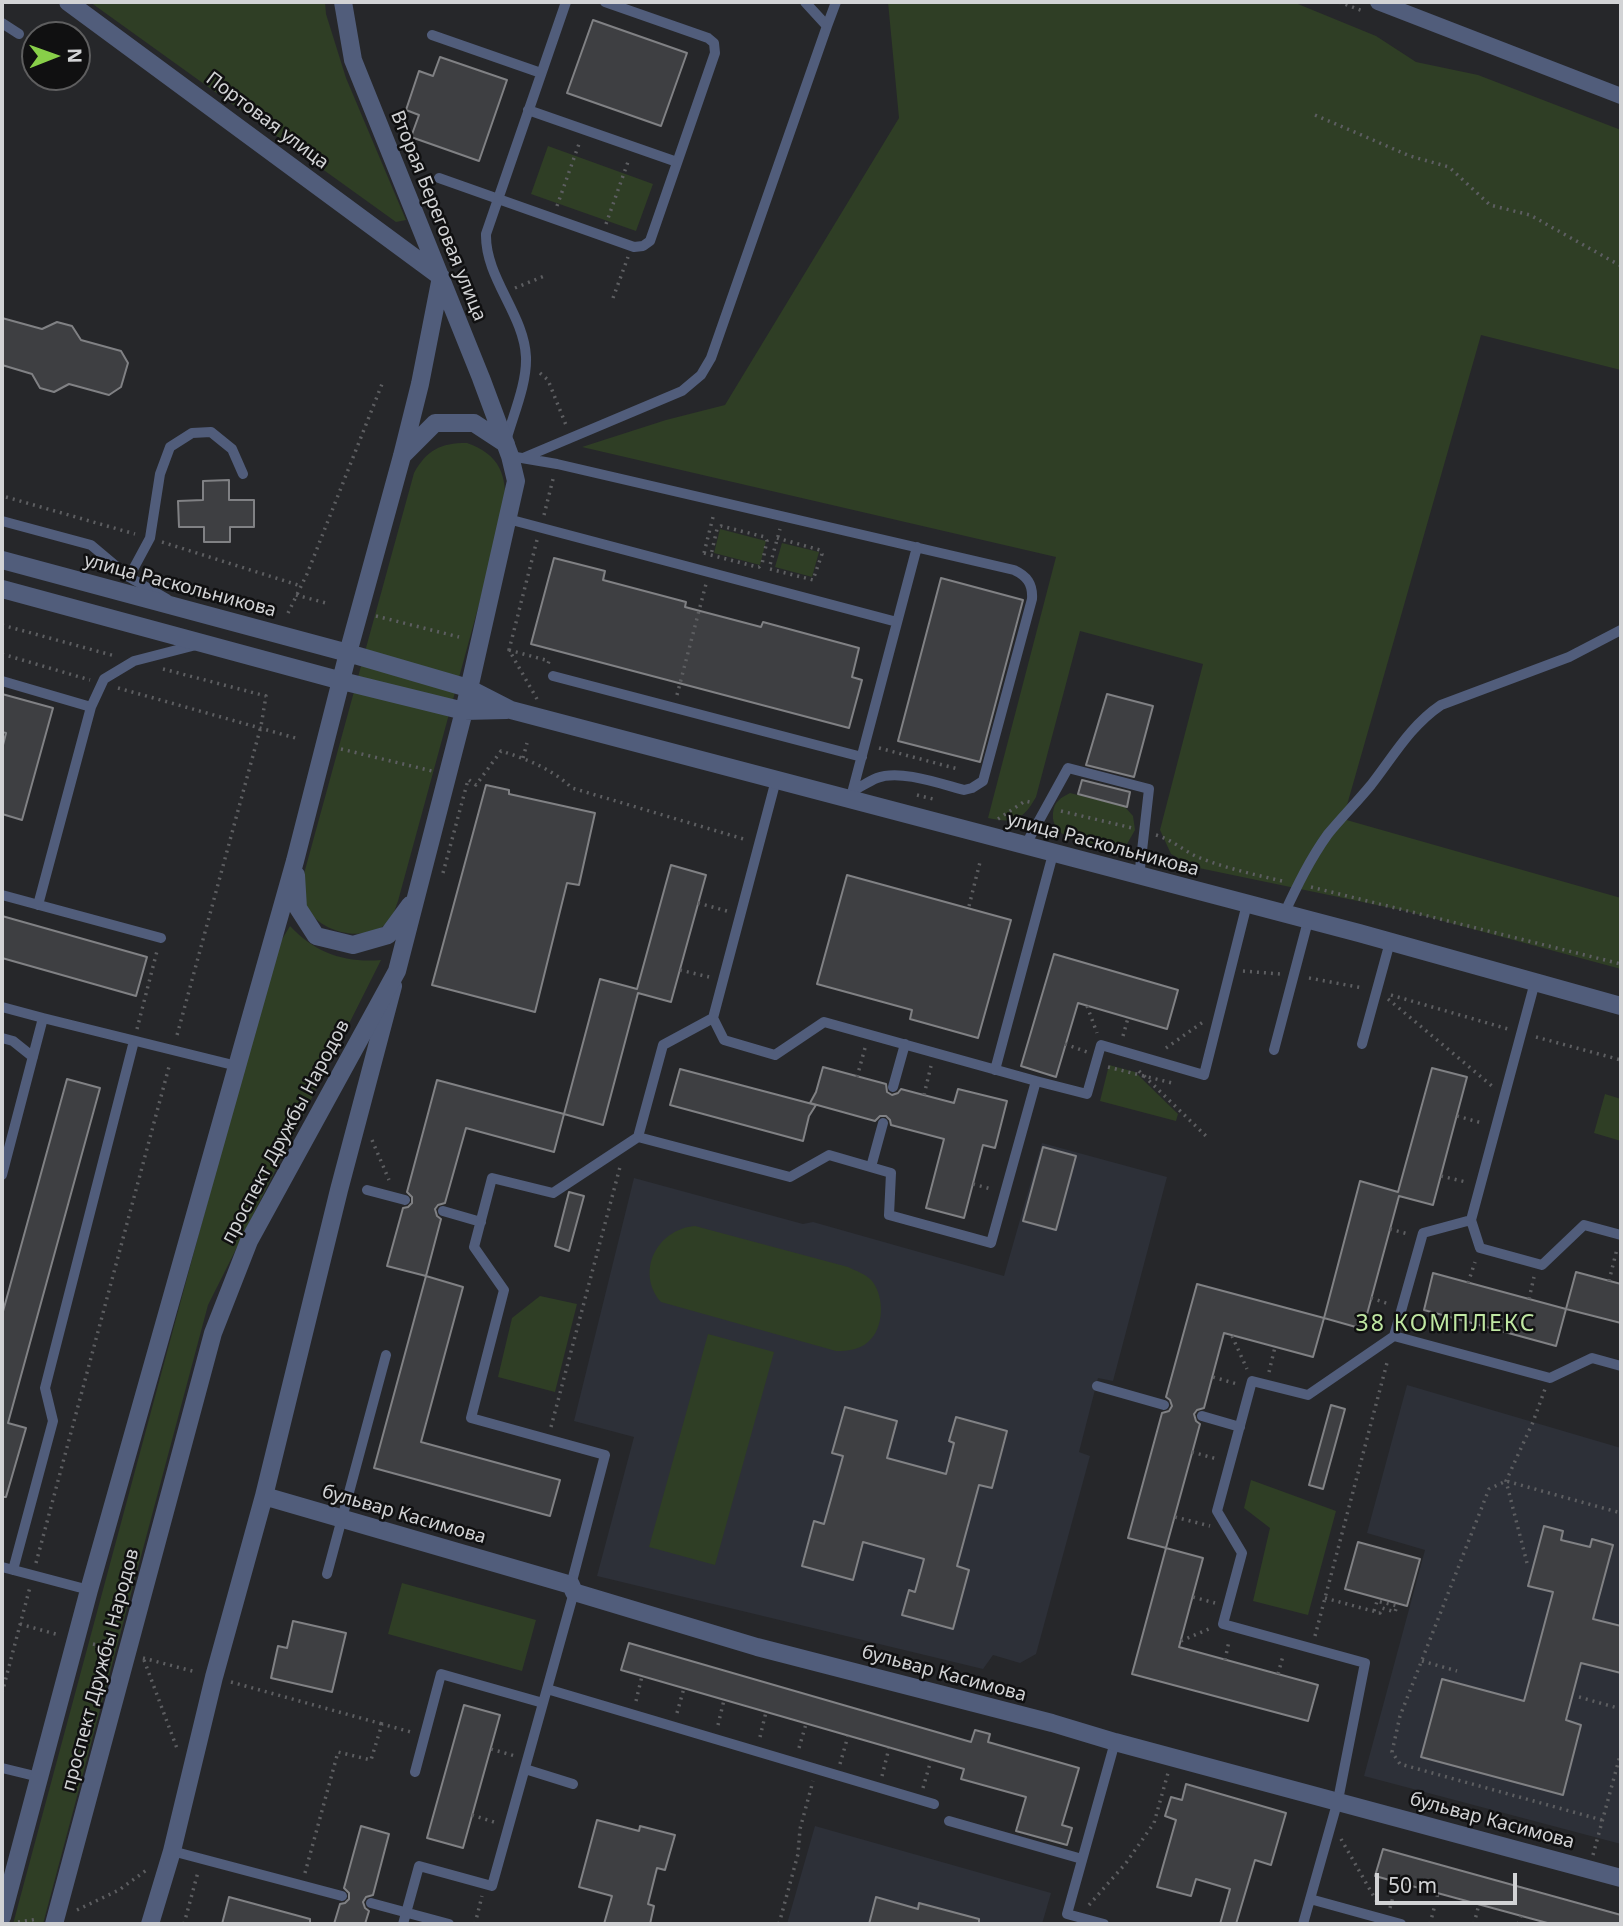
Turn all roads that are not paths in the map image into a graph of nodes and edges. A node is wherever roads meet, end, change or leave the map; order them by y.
1 (68, 2) edge
2 (343, 2) edge
3 (566, 2) edge
4 (605, 2) edge
5 (805, 2) edge
6 (836, 2) edge
7 (1378, 2) edge
8 (2, 23) edge
9 (827, 26) junction
10 (19, 34) dead end
11 (432, 35) dead end
12 (541, 73) junction
13 (1621, 96) edge
14 (528, 110) junction
15 (677, 162) junction
16 (439, 178) dead end
17 (497, 199) junction
18 (440, 276) junction
19 (513, 452) junction
20 (402, 456) junction
21 (243, 474) dead end
22 (516, 481) joint
23 (508, 519) junction
24 (2, 521) edge
25 (916, 547) junction
26 (2, 561) edge
27 (129, 577) junction
28 (2, 589) edge
29 (184, 609) junction
30 (897, 622) junction
31 (1621, 629) edge
32 (204, 643) junction
33 (348, 653) junction
34 (549, 675) road end
35 (2, 681) edge
36 (342, 681) junction
37 (468, 688) junction
38 (91, 706) junction
39 (511, 710) junction
40 (464, 711) junction
41 (862, 757) junction
42 (776, 780) junction
43 (852, 795) junction
44 (1025, 846) junction
45 (1053, 854) junction
46 (295, 861) junction
47 (1139, 877) junction
48 (2, 895) edge
49 (416, 896) junction
50 (1247, 904) junction
51 (38, 905) junction
52 (1284, 914) junction
53 (1308, 920) junction
54 (161, 938) road end
55 (1390, 942) junction
56 (397, 971) junction
57 (1535, 982) junction
58 (1621, 1006) edge
59 (2, 1007) edge
60 (43, 1018) junction
61 (713, 1018) junction
62 (2, 1038) edge
63 (134, 1041) junction
64 (905, 1044) junction
65 (1363, 1044) dead end
66 (1274, 1050) dead end
67 (33, 1057) junction
68 (237, 1066) junction
69 (995, 1070) junction
70 (1036, 1081) junction
71 (893, 1087) dead end
72 (883, 1123) dead end
73 (638, 1137) junction
74 (871, 1167) junction
75 (2, 1175) edge
76 (367, 1190) dead end
77 (401, 1199) road end
78 (443, 1211) dead end
79 (1471, 1220) junction
80 (481, 1222) junction
81 (1621, 1235) edge
82 (1394, 1336) junction
83 (386, 1355) dead end
84 (1621, 1366) edge
85 (1097, 1386) dead end
86 (1164, 1405) dead end
87 (1202, 1416) dead end
88 (1240, 1427) junction
89 (264, 1496) junction
90 (343, 1519) junction
91 (7, 1569) edge
92 (327, 1574) dead end
93 (572, 1589) junction
94 (89, 1590) junction
95 (547, 1689) junction
96 (543, 1703) junction
97 (1115, 1742) junction
98 (526, 1764) junction
99 (2, 1768) edge
100 (415, 1772) dead end
101 (39, 1777) junction
102 (573, 1784) dead end
103 (1338, 1800) junction
104 (934, 1804) dead end
105 (948, 1821) dead end
106 (173, 1851) junction
107 (1082, 1859) junction
108 (1621, 1878) edge
109 (342, 1896) dead end
110 (1310, 1899) junction
111 (371, 1903) dead end
112 (9, 1919) edge
113 (404, 1919) edge
114 (55, 1920) edge
115 (150, 1924) edge
116 (449, 1924) edge
117 (1104, 1924) edge
118 (1303, 1924) edge
119 (1401, 1924) edge

1 - 18 street, Портовая улица
2 - 18 street, Вторая Береговая улица
3 - 12 lane
4 - 15 lane
5 - 9 lane
6 - 9 lane
7 - 13 street
8 - 10 lane
9 - 19 lane
11 - 12 lane
12 - 14 lane
14 - 15 lane
14 - 17 lane
15 - 17 lane
16 - 17 lane
17 - 19 lane
18 - 19 street, Вторая Береговая улица
18 - 20 street, проспект Дружбы Народов
19 - 20 street
19 - 22 street, Вторая Береговая улица
19 - 25 lane
20 - 33 street, проспект Дружбы Народов
21 - 27 lane
22 - 23 street, проспект Дружбы Народов
23 - 30 lane
23 - 37 street, проспект Дружбы Народов
24 - 27 lane
25 - 30 lane
25 - 43 lane
26 - 29 street, улица Раскольникова
27 - 29 lane
28 - 32 street
29 - 33 street, улица Раскольникова
30 - 41 lane
31 - 52 lane
32 - 36 street
32 - 38 lane
33 - 36 street, проспект Дружбы Народов
33 - 37 street, улица Раскольникова
34 - 41 lane
35 - 38 lane
36 - 40 street
36 - 46 street, проспект Дружбы Народов
37 - 39 street, улица Раскольникова
37 - 40 street, проспект Дружбы Народов
38 - 51 lane
39 - 40 street
39 - 42 street, улица Раскольникова
40 - 49 street, проспект Дружбы Народов
41 - 43 lane
42 - 43 street, улица Раскольникова
42 - 61 lane
43 - 44 street, улица Раскольникова
44 - 45 street, улица Раскольникова
44 - 47 lane
45 - 47 street, улица Раскольникова
45 - 69 lane
46 - 49 street
46 - 68 street, проспект Дружбы Народов
47 - 50 street, улица Раскольникова
48 - 51 lane
49 - 56 street, проспект Дружбы Народов
50 - 52 street, улица Раскольникова
50 - 70 lane
51 - 54 lane
52 - 53 street, улица Раскольникова
53 - 55 street, улица Раскольникова
53 - 66 lane
55 - 57 street, улица Раскольникова
55 - 65 lane
56 - 89 street
56 - 114 street, проспект Дружбы Народов
57 - 58 street, улица Раскольникова
57 - 79 lane
59 - 60 lane
60 - 63 lane
60 - 67 lane
61 - 64 lane
61 - 73 lane
62 - 67 lane
63 - 68 lane
63 - 91 lane
64 - 69 lane
64 - 71 lane
67 - 75 lane
68 - 94 street, проспект Дружбы Народов
69 - 70 lane
70 - 74 lane
72 - 74 lane
73 - 74 lane
73 - 80 lane
76 - 77 lane
78 - 80 lane
79 - 81 lane
79 - 82 lane
80 - 93 lane
82 - 84 lane
82 - 88 lane
83 - 90 lane
85 - 86 lane
87 - 88 lane
88 - 103 lane
89 - 90 street, бульвар Касимова
89 - 106 street
90 - 92 lane
90 - 93 street, бульвар Касимова
91 - 94 lane
93 - 95 lane
93 - 97 street, бульвар Касимова
94 - 101 street, проспект Дружбы Народов
95 - 96 lane
95 - 104 lane
96 - 98 lane
96 - 100 lane
97 - 103 street, бульвар Касимова
97 - 107 lane
98 - 102 lane
98 - 113 lane
99 - 101 lane
101 - 112 street, проспект Дружбы Народов
103 - 108 street, бульвар Касимова
103 - 110 lane
105 - 107 lane
106 - 109 lane
106 - 115 street
107 - 117 lane
110 - 118 lane
110 - 119 lane
111 - 113 lane
113 - 116 lane

